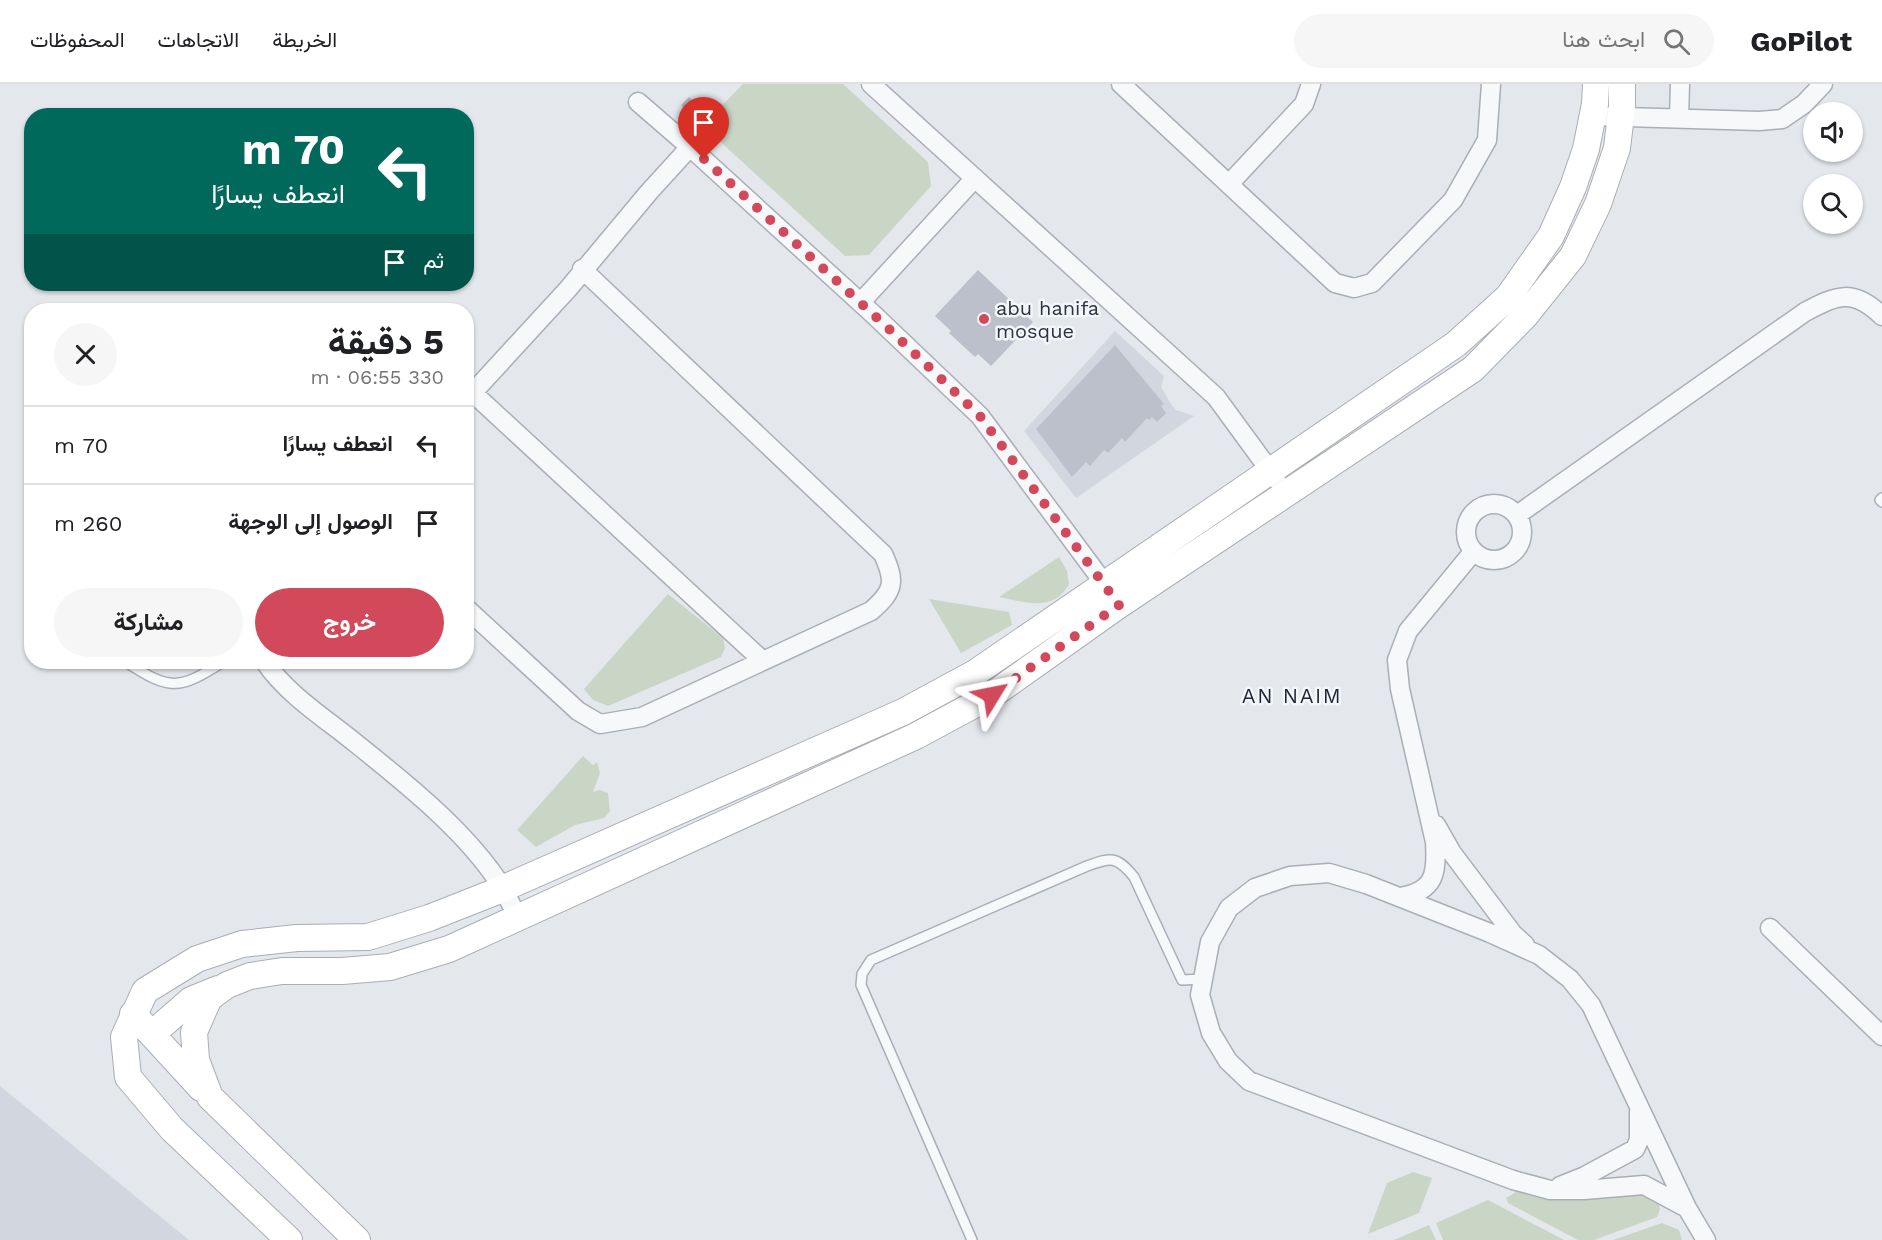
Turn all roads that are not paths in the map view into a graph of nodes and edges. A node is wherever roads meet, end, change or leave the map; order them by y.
1 (871, 84) edge
2 (1121, 84) edge
3 (1311, 84) edge
4 (1491, 84) edge
5 (1596, 84) edge
6 (1622, 84) edge
7 (1680, 84) edge
8 (1823, 84) edge
9 (638, 102) dead end
10 (1593, 116) junction
11 (1621, 117) junction
12 (1679, 118) junction
13 (690, 147) junction
14 (975, 178) junction
15 (1229, 184) junction
16 (582, 269) junction
17 (861, 302) junction
18 (1882, 316) edge
19 (474, 393) edge
20 (474, 401) edge
21 (1270, 472) junction
22 (1286, 493) junction
23 (1517, 515) junction
24 (1473, 552) junction
25 (1112, 595) junction
26 (474, 615) edge
27 (763, 660) junction
28 (137, 669) edge
29 (210, 669) edge
30 (270, 669) edge
31 (1427, 811) junction
32 (502, 888) junction
33 (1400, 897) junction
34 (518, 918) junction
35 (1770, 928) dead end
36 (1534, 953) junction
37 (1203, 979) junction
38 (226, 986) junction
39 (134, 1014) junction
40 (152, 1034) junction
41 (1882, 1036) edge
42 (210, 1097) junction
43 (1639, 1106) junction
44 (1550, 1190) junction
45 (1687, 1208) junction
46 (289, 1240) edge
47 (357, 1240) edge
48 (972, 1240) edge
49 (1706, 1240) edge

1 - 14 street
2 - 15 street
3 - 15 street
4 - 15 street
5 - 10 main road
6 - 11 main road
7 - 12 street
8 - 12 street
9 - 13 street
10 - 11 street
10 - 21 main road
11 - 12 street
11 - 22 main road
13 - 16 street
13 - 17 street
14 - 17 street
14 - 21 street
16 - 19 street
16 - 27 street
17 - 25 street
18 - 23 street
20 - 27 street
21 - 22 street
21 - 25 main road
22 - 25 main road
23 - 24 street
23 - 24 street
24 - 31 street
25 - 32 main road
25 - 34 main road
26 - 27 street
28 - 29 lane
30 - 32 street
31 - 33 street
31 - 36 street
32 - 34 street
32 - 39 main road
33 - 36 street
33 - 37 street
34 - 38 main road
35 - 41 street
36 - 43 street
37 - 44 street
37 - 48 lane
38 - 40 main road
38 - 42 main road
39 - 40 main road
39 - 46 main road
40 - 42 main road
42 - 47 main road
43 - 44 street
43 - 45 street
44 - 45 street
45 - 49 street

